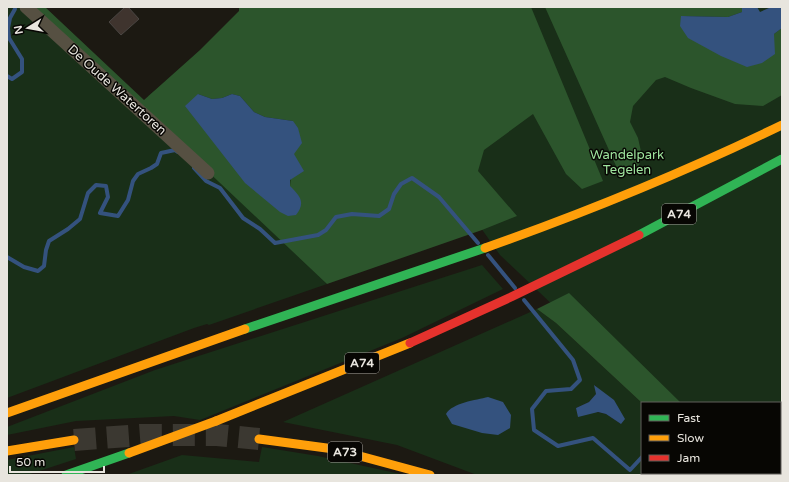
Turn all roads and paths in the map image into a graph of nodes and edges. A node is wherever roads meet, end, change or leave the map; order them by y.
1 (26, 7) edge
2 (782, 125) edge
3 (782, 160) edge
4 (208, 173) dead end
5 (7, 413) edge
6 (259, 439) tunnel mouth
7 (74, 440) tunnel mouth
8 (7, 451) edge
9 (66, 475) edge
10 (430, 475) edge

1 - 4 street, De Oude Watertoren
2 - 5 highway
3 - 9 highway, A74, bridge
6 - 10 highway, A73
7 - 8 highway

